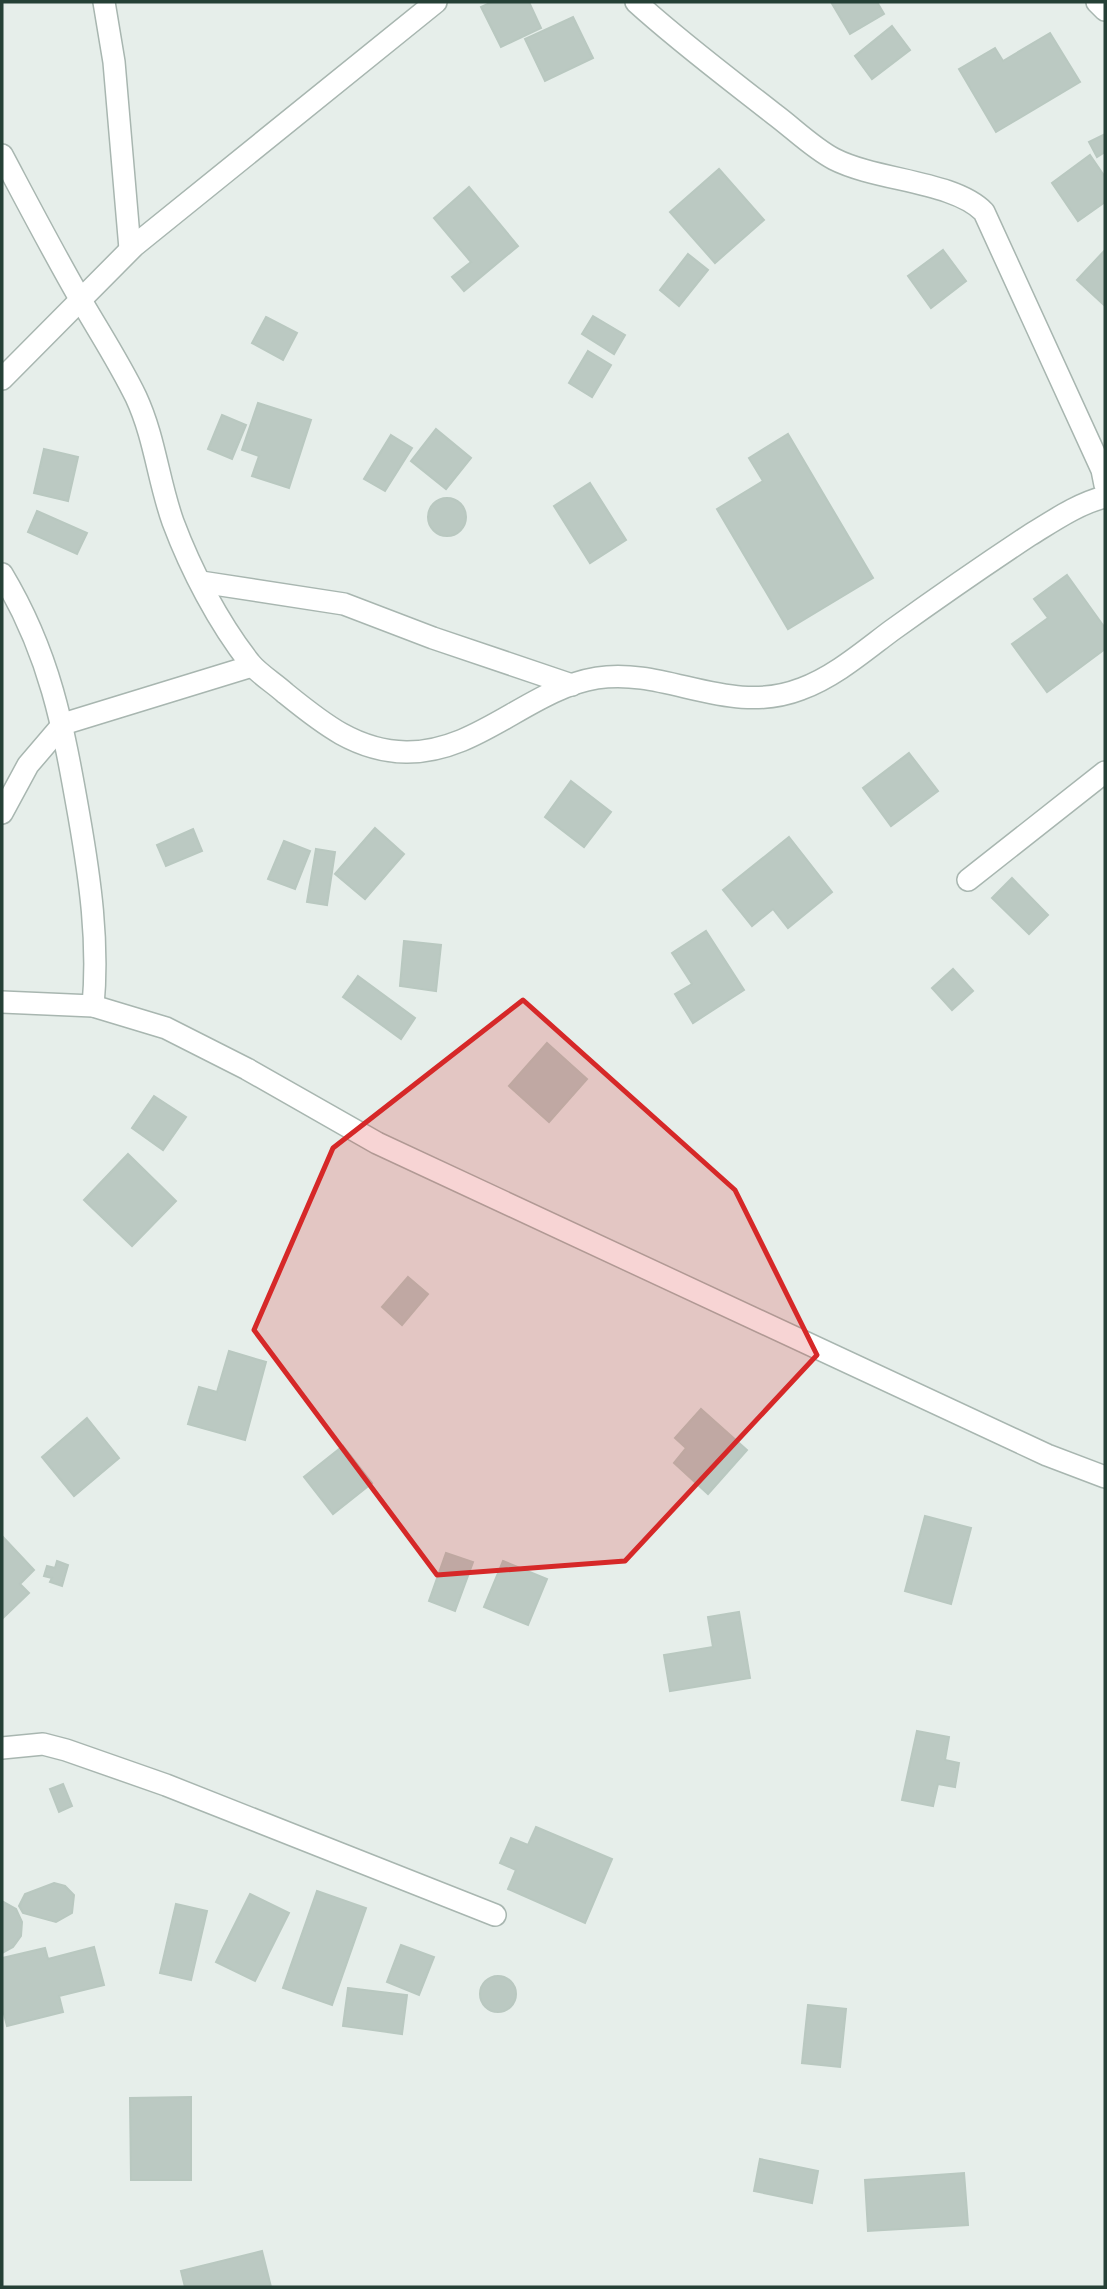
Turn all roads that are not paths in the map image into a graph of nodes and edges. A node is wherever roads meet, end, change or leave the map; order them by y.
1 (104, 2) edge
2 (436, 2) edge
3 (636, 2) edge
4 (2, 155) edge
5 (130, 249) junction
6 (80, 298) junction
7 (2, 379) edge
8 (1105, 485) edge
9 (1105, 497) edge
10 (2, 574) edge
11 (201, 582) junction
12 (252, 666) junction
13 (572, 685) junction
14 (63, 724) junction
15 (1105, 772) edge
16 (2, 813) edge
17 (968, 880) dead end
18 (2, 1002) edge
19 (93, 1006) junction
20 (1105, 1477) edge
21 (2, 1748) edge
22 (495, 1916) dead end

1 - 5 street
2 - 5 street
3 - 8 street
4 - 6 street
5 - 6 street
6 - 7 street
6 - 11 street
9 - 13 street
10 - 14 street
11 - 12 street
11 - 13 street
12 - 13 street
12 - 14 street
14 - 16 street
14 - 19 street
15 - 17 street
18 - 19 street
19 - 20 street
21 - 22 street

